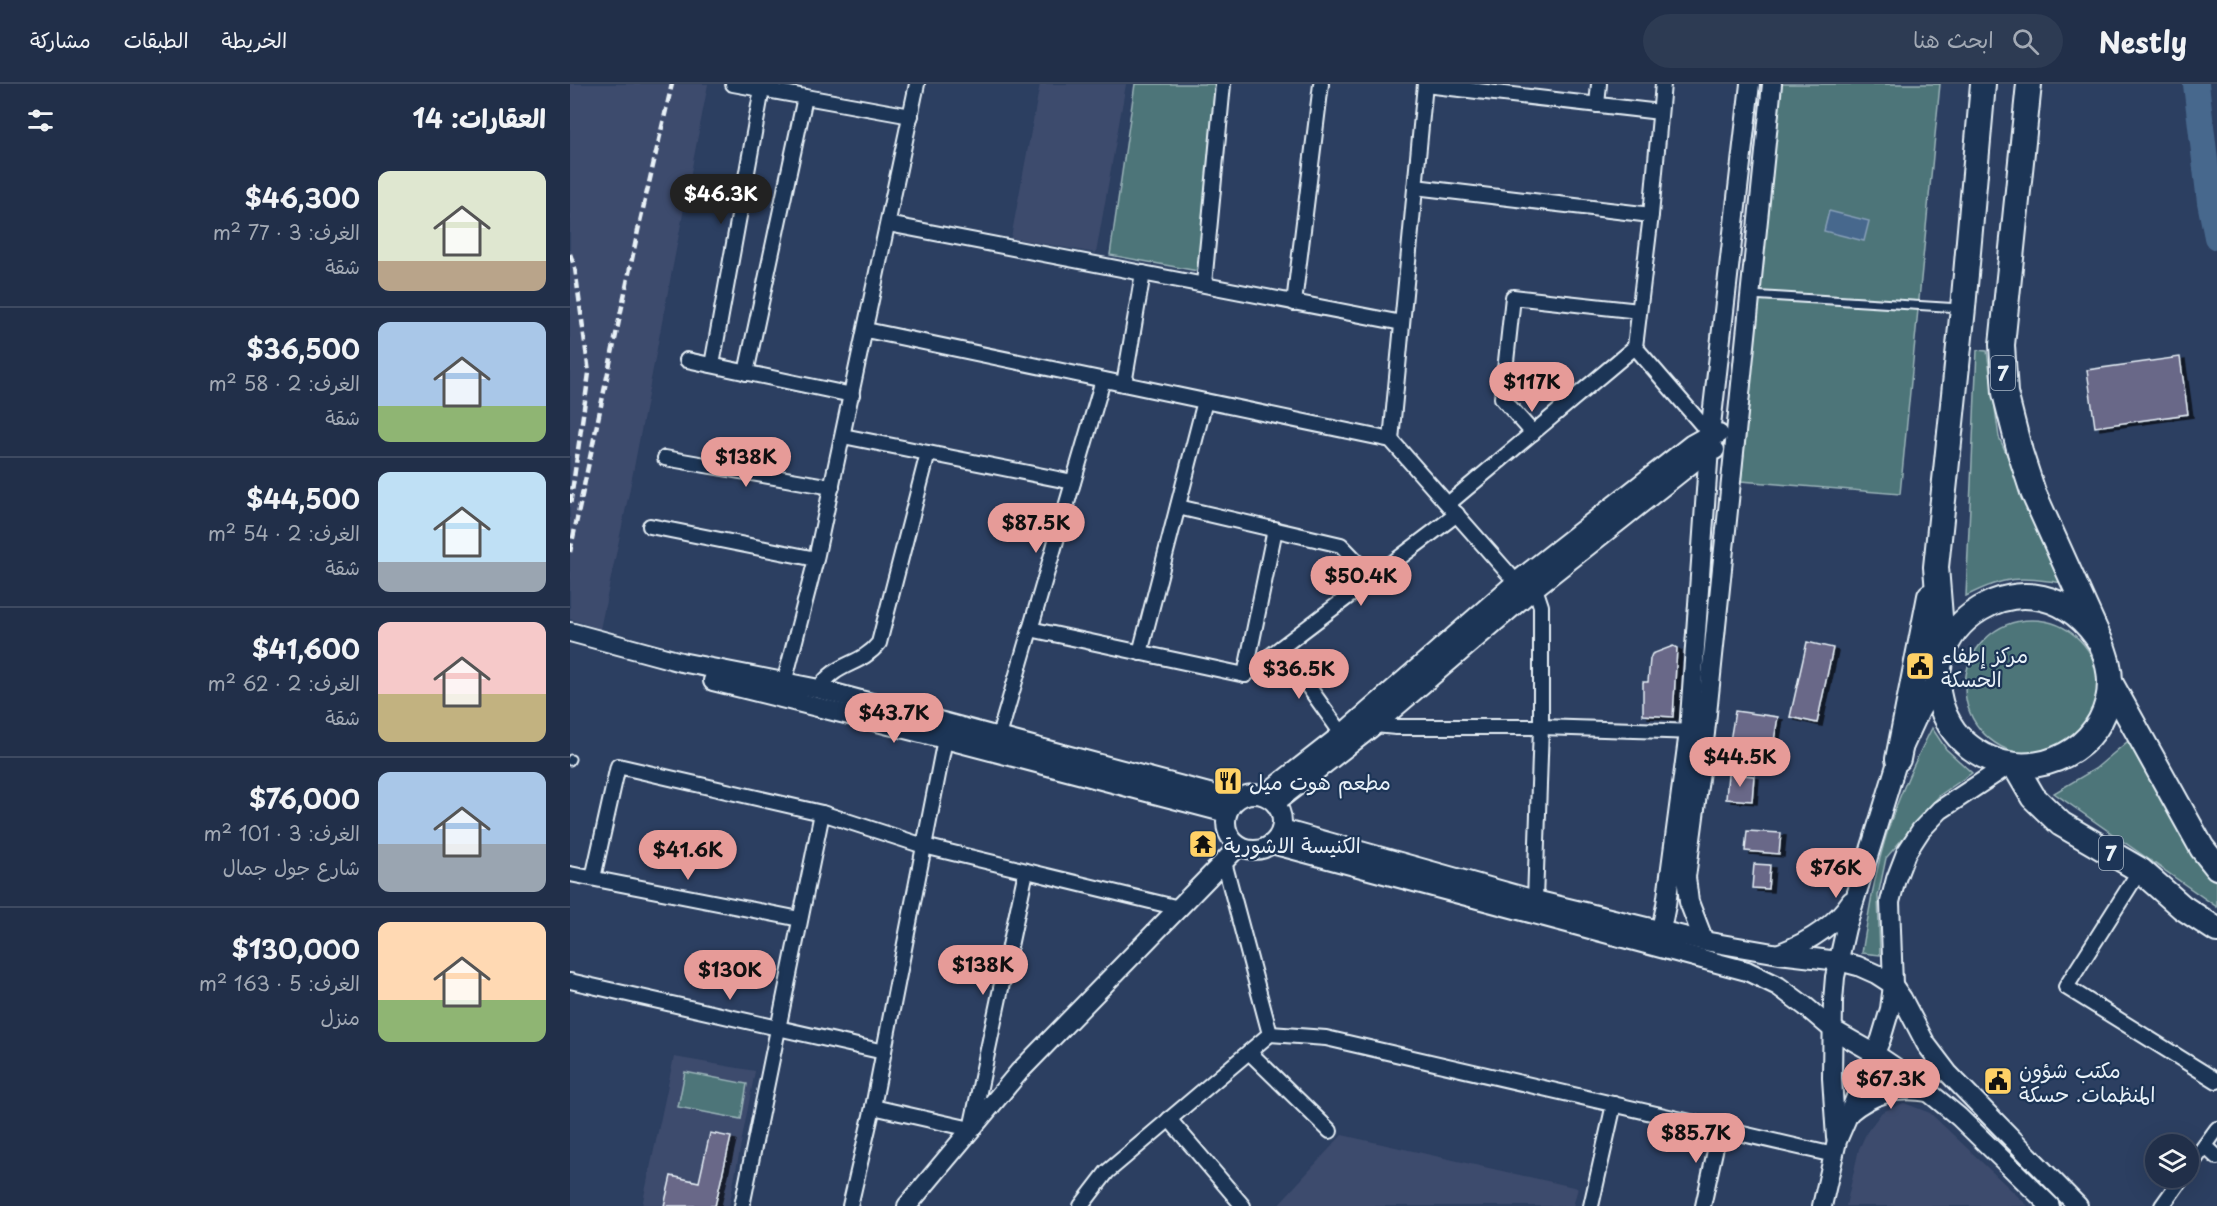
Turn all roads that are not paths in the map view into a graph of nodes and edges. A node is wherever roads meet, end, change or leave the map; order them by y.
1 (733, 84) edge
2 (917, 84) edge
3 (1223, 84) edge
4 (1321, 84) edge
5 (1599, 84) edge
6 (1663, 84) edge
7 (1750, 84) edge
8 (1772, 84) edge
9 (1983, 84) edge
10 (2029, 84) edge
11 (1425, 85) edge
12 (762, 89) junction
13 (805, 97) junction
14 (1597, 105) junction
15 (1660, 112) junction
16 (911, 116) junction
17 (1415, 187) junction
18 (1651, 215) junction
19 (888, 224) junction
20 (1143, 273) junction
21 (1204, 284) junction
22 (1750, 295) junction
23 (1294, 303) junction
24 (1963, 308) junction
25 (1640, 311) junction
26 (1402, 323) junction
27 (866, 330) junction
28 (1635, 347) junction
29 (687, 360) dead end
30 (711, 365) junction
31 (746, 373) junction
32 (1103, 380) junction
33 (1124, 384) junction
34 (852, 395) junction
35 (1205, 401) junction
36 (1533, 433) junction
37 (843, 435) junction
38 (1391, 440) junction
39 (1710, 442) junction
40 (1735, 442) junction
41 (928, 453) junction
42 (665, 458) dead end
43 (1073, 482) junction
44 (832, 487) junction
45 (1178, 507) junction
46 (1453, 509) junction
47 (650, 526) dead end
48 (1275, 529) junction
49 (816, 559) junction
50 (1936, 567) junction
51 (1373, 578) junction
52 (1516, 582) junction
53 (1535, 588) junction
54 (1030, 629) junction
55 (570, 632) edge
56 (570, 642) edge
57 (2102, 645) junction
58 (1281, 648) junction
59 (1140, 653) junction
60 (1943, 654) junction
61 (1245, 675) junction
62 (1938, 679) junction
63 (2110, 682) junction
64 (819, 689) junction
65 (782, 691) junction
66 (1375, 725) junction
67 (1541, 727) junction
68 (1697, 732) junction
69 (1342, 734) junction
70 (999, 736) junction
71 (945, 739) junction
72 (1898, 759) junction
73 (2012, 766) junction
74 (1269, 799) junction
75 (1231, 807) junction
76 (822, 813) junction
77 (1277, 837) junction
78 (924, 846) junction
79 (1239, 846) junction
80 (1224, 862) junction
81 (2217, 867) edge
82 (2140, 870) junction
83 (1026, 871) junction
84 (570, 874) edge
85 (593, 878) junction
86 (1857, 892) junction
87 (1535, 900) junction
88 (1179, 908) junction
89 (800, 919) junction
90 (1661, 930) junction
91 (2217, 930) edge
92 (1704, 941) junction
93 (1779, 954) junction
94 (1839, 961) junction
95 (570, 981) edge
96 (1893, 985) junction
97 (778, 1028) junction
98 (1832, 1029) junction
99 (1270, 1034) junction
100 (884, 1052) junction
101 (1249, 1052) junction
102 (1874, 1053) junction
103 (2217, 1081) edge
104 (1929, 1093) junction
105 (1614, 1104) junction
106 (873, 1107) junction
107 (1849, 1113) junction
108 (1170, 1119) junction
109 (1720, 1128) junction
110 (971, 1129) junction
111 (2217, 1129) edge
112 (1330, 1131) dead end
113 (2205, 1146) junction
114 (1835, 1148) junction
115 (2199, 1154) edge
116 (2217, 1157) edge
117 (2175, 1188) edge
118 (742, 1206) edge
119 (850, 1206) edge
120 (907, 1206) edge
121 (1081, 1206) edge
122 (1243, 1206) edge
123 (1591, 1206) edge
124 (1703, 1206) edge
125 (1822, 1206) edge
126 (2050, 1206) edge
127 (2078, 1206) edge
128 (2162, 1206) edge

1 - 12 street
2 - 16 street
3 - 21 street
4 - 23 street
5 - 14 street
6 - 15 street
7 - 39 street
8 - 22 street
9 - 24 highway, 7
10 - 57 highway, 7
11 - 14 street
11 - 17 street
12 - 13 street
12 - 30 street
13 - 16 street
13 - 31 street
14 - 15 street
15 - 18 street
16 - 19 street
17 - 18 street
17 - 26 street
18 - 25 street
19 - 20 street
19 - 27 street
20 - 21 street
20 - 33 street
21 - 23 street
22 - 24 lane
22 - 40 street
23 - 26 street
24 - 50 highway, 7
25 - 28 street
25 - 36 street
26 - 38 street
27 - 32 street
27 - 34 street
28 - 36 street
28 - 39 street
29 - 30 street
30 - 31 street
31 - 34 street
32 - 33 street
32 - 43 street
33 - 35 street
34 - 37 street
35 - 38 street
35 - 45 street
36 - 46 street
37 - 41 street
37 - 44 street
38 - 46 street
39 - 40 street
39 - 52 street
39 - 53 street
39 - 68 street
40 - 68 street
41 - 43 street
41 - 64 street
42 - 44 street
43 - 54 street
44 - 49 street
45 - 48 street
45 - 59 street
46 - 51 street
46 - 52 street
47 - 49 street
48 - 51 street
48 - 61 street
49 - 65 street
50 - 60 highway, 7
50 - 72 highway
51 - 58 street
52 - 69 street
53 - 66 street
53 - 67 street
54 - 59 street
54 - 70 street
55 - 65 street
56 - 65 street
57 - 60 highway, 7
57 - 63 highway, 7
58 - 61 street
58 - 69 street
59 - 61 street
60 - 62 highway, 7
62 - 72 street
62 - 73 highway, 7
63 - 73 highway, 7
63 - 81 highway, 7
64 - 65 street
64 - 70 street
65 - 71 street
66 - 67 street
66 - 74 street
67 - 68 street
67 - 87 street
68 - 90 street
68 - 92 street
69 - 74 street
70 - 75 street
71 - 75 street
71 - 78 street
72 - 86 street
73 - 82 highway, 7
73 - 96 street
74 - 75 street
74 - 77 street
75 - 79 street
76 - 78 street
76 - 85 street
76 - 89 street
77 - 79 street
77 - 87 street
77 - 98 street
78 - 83 street
78 - 100 street
79 - 80 street
80 - 88 street
80 - 99 street
82 - 91 highway, 7
82 - 103 street
83 - 88 street
83 - 110 street
84 - 85 street
85 - 89 street
86 - 93 street
86 - 94 street
87 - 90 street
88 - 110 street
89 - 97 street
90 - 92 street
92 - 93 street
93 - 94 street
94 - 96 street
94 - 98 street
95 - 97 street
96 - 102 street
96 - 127 street
97 - 100 street
97 - 118 street
98 - 102 street
98 - 114 street
99 - 101 street
99 - 105 street
100 - 106 street
101 - 108 street
101 - 112 street
102 - 104 street
102 - 107 street
104 - 107 street
104 - 126 street
105 - 109 street
105 - 123 street
106 - 110 street
106 - 119 street
107 - 114 street
108 - 121 street
108 - 122 street
109 - 114 street
109 - 124 street
110 - 120 street
111 - 113 street
113 - 115 street
113 - 116 street
114 - 125 street
117 - 128 street

